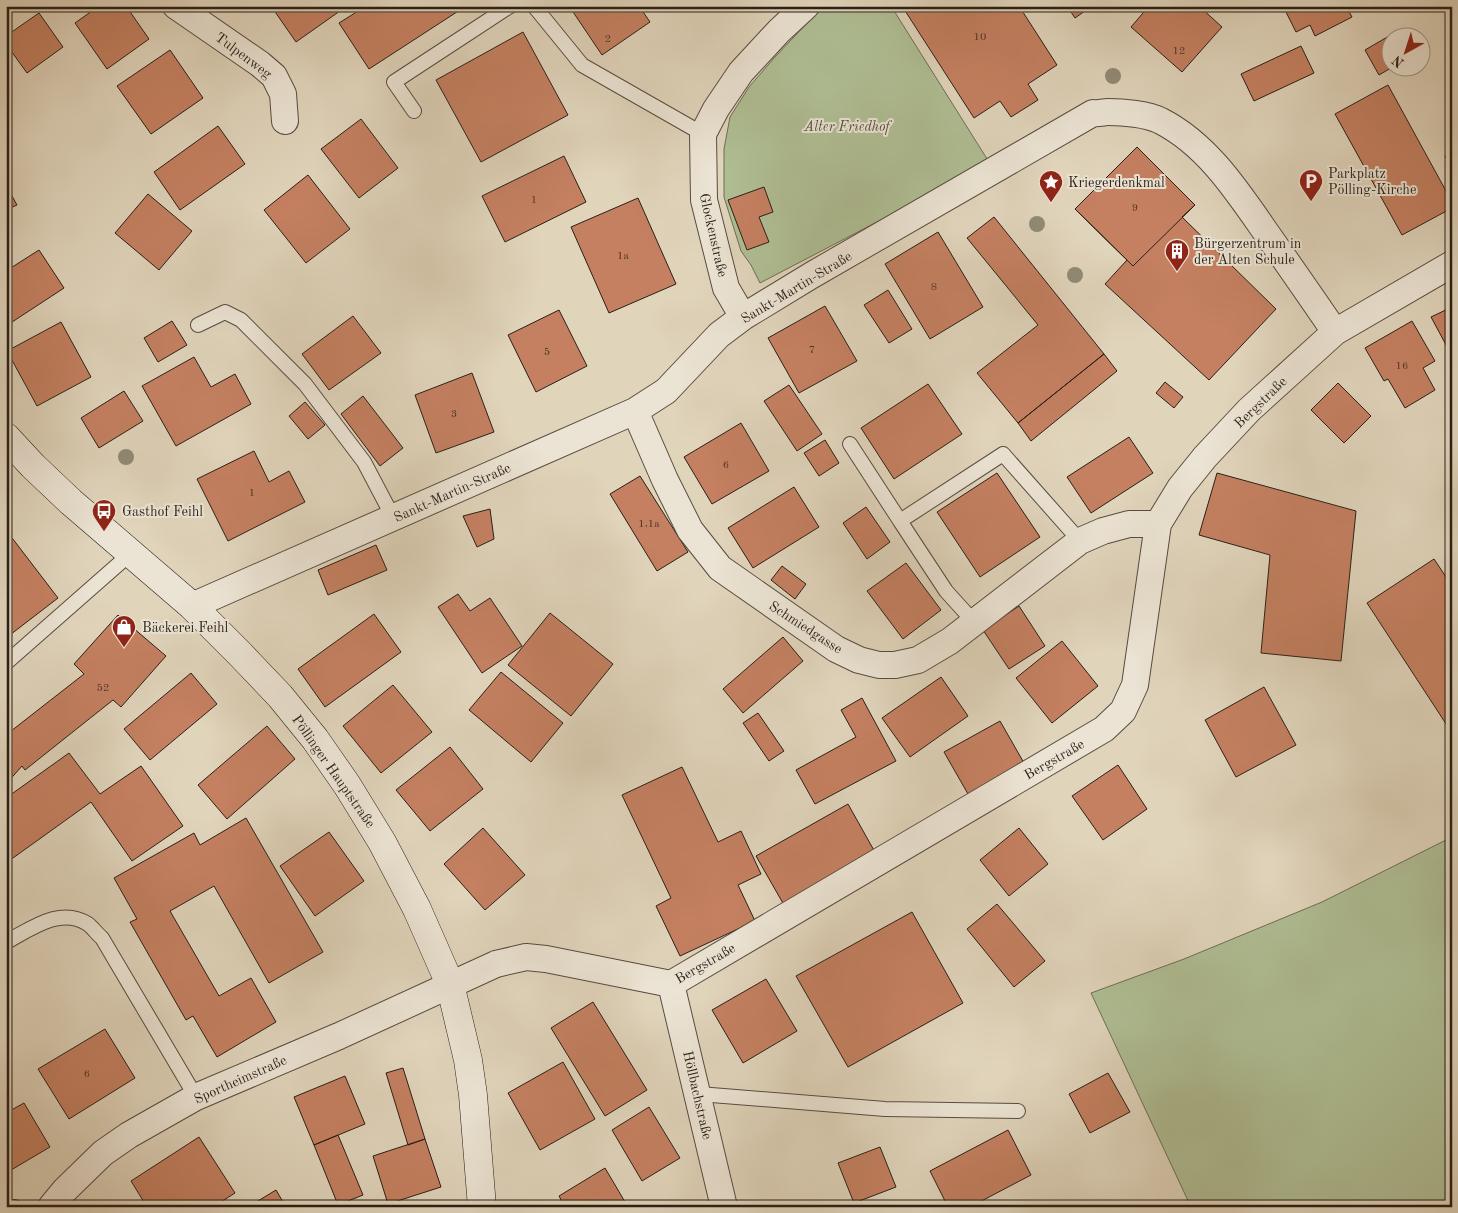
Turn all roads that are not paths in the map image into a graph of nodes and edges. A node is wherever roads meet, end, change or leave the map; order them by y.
1 (176, 6) edge
2 (510, 6) edge
3 (534, 6) edge
4 (806, 6) edge
5 (414, 111) dead end
6 (285, 121) dead end
7 (702, 134) junction
8 (1452, 264) edge
9 (743, 317) junction
10 (198, 325) dead end
11 (1335, 332) junction
12 (635, 411) junction
13 (6, 438) edge
14 (850, 444) dead end
15 (393, 517) junction
16 (900, 521) junction
17 (1158, 524) junction
18 (1080, 541) junction
19 (130, 554) junction
20 (192, 606) junction
21 (974, 622) junction
22 (6, 663) edge
23 (6, 942) edge
24 (450, 984) junction
25 (671, 984) junction
26 (699, 1094) junction
27 (196, 1097) junction
28 (1018, 1111) dead end
29 (12, 1207) edge
30 (16, 1207) edge
31 (50, 1207) edge
32 (482, 1207) edge
33 (724, 1207) edge

1 - 6 street, Tulpenweg
2 - 5 lane
3 - 7 lane
4 - 7 street
7 - 9 street, Glockenstraße
8 - 11 street, Bergstraße
9 - 11 street, Sankt-Martin-Straße
9 - 12 street, Sankt-Martin-Straße
10 - 15 lane
11 - 17 street, Bergstraße
12 - 15 street, Sankt-Martin-Straße
12 - 21 street, Schmiedgasse
13 - 19 street, Pöllinger Hauptstraße
14 - 16 lane
15 - 20 street, Sankt-Martin-Straße
16 - 18 lane
16 - 21 lane
17 - 18 street, Schmiedgasse
17 - 25 street, Bergstraße
18 - 21 street, Schmiedgasse
19 - 20 street, Pöllinger Hauptstraße
19 - 22 lane
20 - 24 street, Pöllinger Hauptstraße
23 - 27 lane
24 - 25 street, Bergstraße
24 - 27 street, Sportheimstraße
24 - 32 street, Pöllinger Hauptstraße
25 - 26 street, Höllbachstraße
26 - 28 lane
26 - 33 street, Höllbachstraße
27 - 31 street, Sportheimstraße
29 - 30 lane

